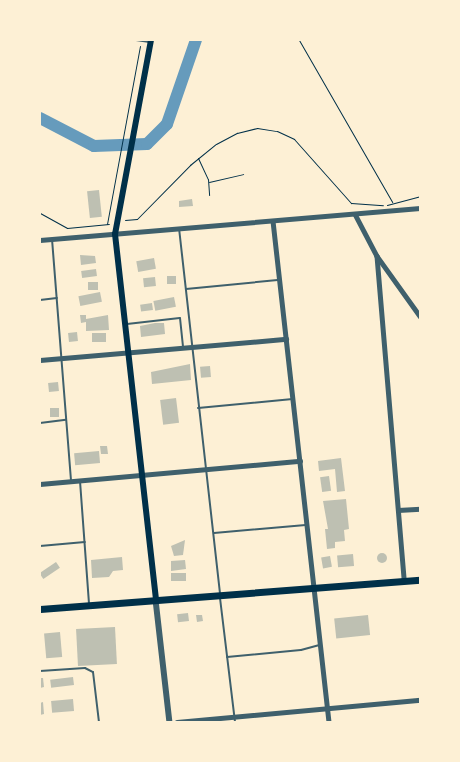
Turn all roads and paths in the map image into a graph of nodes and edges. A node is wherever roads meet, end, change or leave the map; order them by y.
1 (136, 40) edge
2 (299, 40) edge
3 (141, 41) edge
4 (150, 41) edge
5 (198, 158) junction
6 (243, 174) dead end
7 (208, 182) junction
8 (209, 195) dead end
9 (420, 196) edge
10 (393, 203) junction
11 (420, 208) edge
12 (398, 210) junction
13 (40, 213) edge
14 (355, 214) junction
15 (124, 220) dead end
16 (273, 221) junction
17 (179, 228) junction
18 (115, 234) junction
19 (52, 239) junction
20 (40, 240) edge
21 (377, 256) junction
22 (280, 280) junction
23 (186, 289) junction
24 (57, 298) junction
25 (40, 300) edge
26 (420, 316) edge
27 (125, 324) junction
28 (286, 339) junction
29 (192, 347) junction
30 (183, 348) junction
31 (128, 353) junction
32 (62, 358) junction
33 (40, 360) edge
34 (293, 399) junction
35 (198, 408) junction
36 (66, 420) junction
37 (40, 423) edge
38 (300, 461) junction
39 (206, 470) junction
40 (142, 476) junction
41 (80, 481) junction
42 (72, 482) junction
43 (40, 484) edge
44 (420, 509) edge
45 (398, 510) junction
46 (307, 525) junction
47 (214, 533) junction
48 (85, 542) junction
49 (40, 546) edge
50 (404, 580) junction
51 (420, 580) edge
52 (314, 587) junction
53 (220, 594) junction
54 (156, 600) junction
55 (90, 605) junction
56 (40, 609) edge
57 (320, 645) junction
58 (227, 657) junction
59 (40, 672) edge
60 (420, 700) edge
61 (327, 709) junction
62 (234, 720) edge
63 (99, 722) edge
64 (170, 722) edge
65 (177, 722) edge
66 (329, 722) edge

1 - 3 lane
2 - 10 path
3 - 4 lane
3 - 13 path
4 - 18 main road
5 - 7 path
5 - 10 path
5 - 15 path
6 - 7 path
7 - 8 path
9 - 10 path
10 - 12 path
11 - 12 street
12 - 14 street
14 - 16 street
14 - 21 street
16 - 17 street
16 - 22 street
17 - 18 street
17 - 23 lane
18 - 19 street
18 - 27 main road
19 - 20 street
19 - 24 lane
21 - 26 street
21 - 45 street
22 - 23 lane
22 - 28 street
23 - 29 lane
24 - 25 lane
24 - 32 lane
27 - 30 lane
27 - 31 main road
28 - 29 street
28 - 34 street
29 - 30 street
29 - 35 lane
30 - 31 street
31 - 32 street
31 - 40 main road
32 - 33 street
32 - 36 lane
34 - 35 lane
34 - 38 street
35 - 39 lane
36 - 37 lane
36 - 42 lane
38 - 39 street
38 - 46 street
39 - 40 street
39 - 47 lane
40 - 41 street
40 - 54 main road
41 - 42 street
41 - 48 lane
42 - 43 street
44 - 45 street
45 - 50 street
46 - 47 lane
46 - 52 street
47 - 53 lane
48 - 49 lane
48 - 55 lane
50 - 51 main road
50 - 52 main road
52 - 53 main road
52 - 57 street
53 - 54 main road
53 - 58 lane
54 - 55 main road
54 - 64 street
55 - 56 main road
57 - 58 lane
57 - 61 street
58 - 62 lane
59 - 63 lane
60 - 61 street
61 - 62 street
61 - 66 street
62 - 65 street

